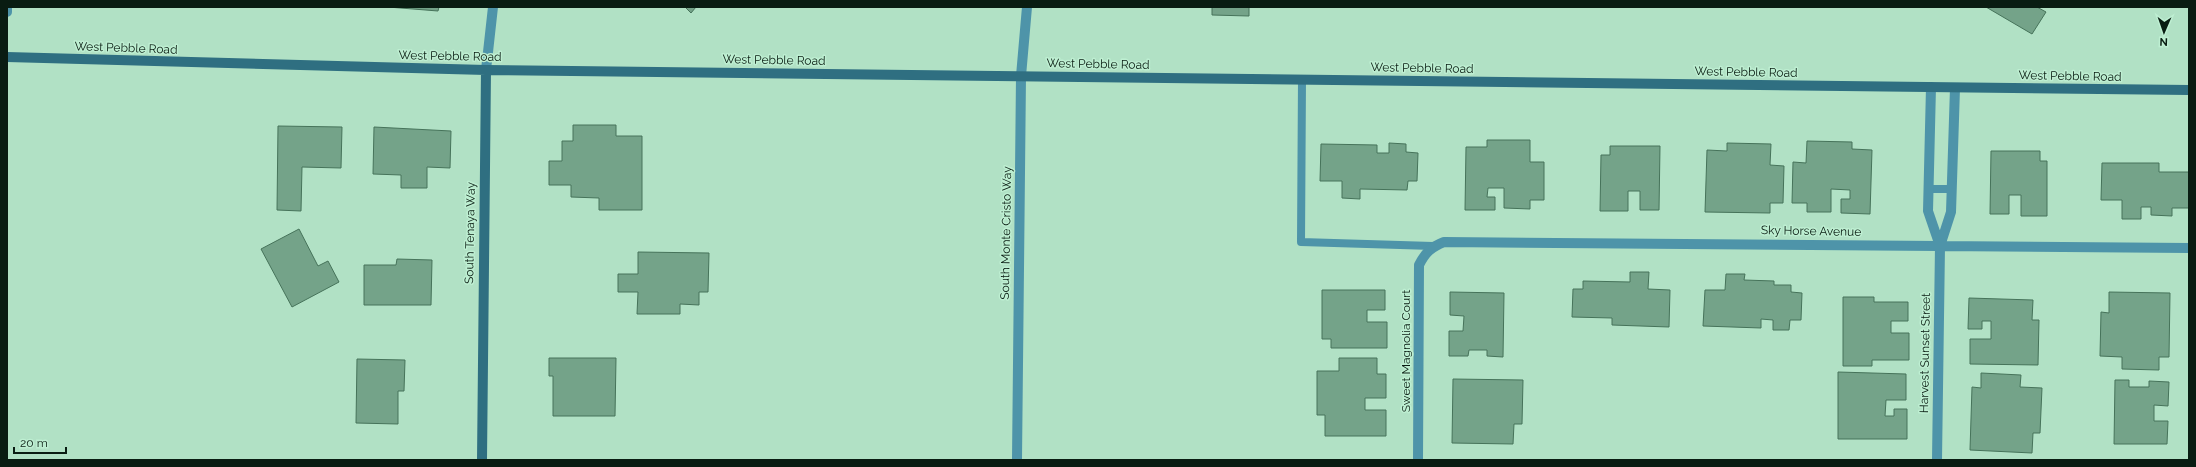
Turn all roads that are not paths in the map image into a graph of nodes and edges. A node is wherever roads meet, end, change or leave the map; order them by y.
1 (7, 7) edge
2 (492, 7) edge
3 (1027, 7) edge
4 (7, 12) edge
5 (7, 57) edge
6 (486, 70) junction
7 (1021, 76) junction
8 (1302, 79) junction
9 (1931, 87) junction
10 (1955, 88) junction
11 (2189, 90) edge
12 (1928, 189) junction
13 (1952, 189) junction
14 (1433, 246) junction
15 (1940, 246) junction
16 (2189, 248) edge
17 (482, 460) edge
18 (1017, 460) edge
19 (1418, 460) edge
20 (1937, 460) edge

1 - 4 street
2 - 6 street, South Tenaya Way
3 - 7 street, South Monte Cristo Way
5 - 6 street, West Pebble Road
6 - 7 street, West Pebble Road
6 - 17 street, South Tenaya Way
7 - 8 street, West Pebble Road
7 - 18 street, South Monte Cristo Way
8 - 9 street, West Pebble Road
8 - 14 lane
9 - 10 street, West Pebble Road
9 - 12 street, Harvest Sunset Street
10 - 11 street, West Pebble Road
10 - 13 street, Harvest Sunset Street
12 - 13 lane
12 - 15 street, Harvest Sunset Street
13 - 15 street, Harvest Sunset Street
14 - 15 street, Sky Horse Avenue
14 - 19 street, Sweet Magnolia Court
15 - 16 street, Sky Horse Avenue
15 - 20 street, Harvest Sunset Street

